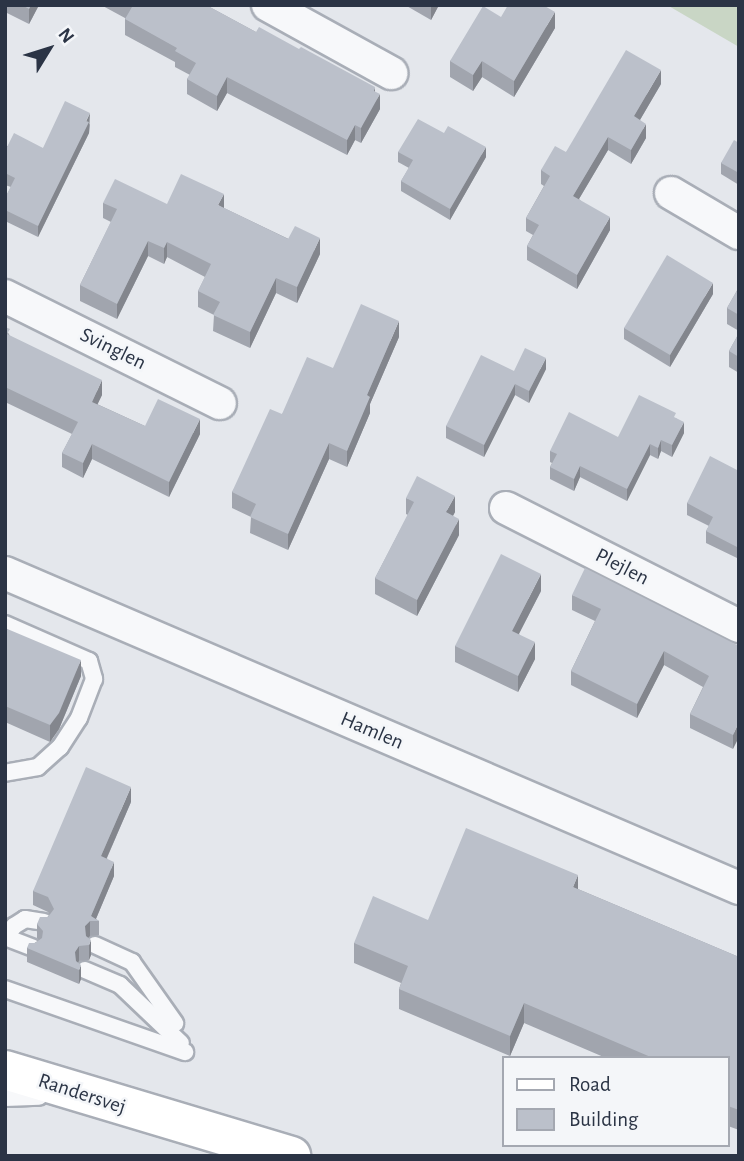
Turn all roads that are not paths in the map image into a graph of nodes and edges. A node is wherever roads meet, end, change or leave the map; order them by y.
1 (268, 5) edge
2 (391, 73) dead end
3 (671, 193) dead end
4 (739, 233) edge
5 (5, 296) edge
6 (220, 403) dead end
7 (506, 508) dead end
8 (5, 573) edge
9 (5, 624) edge
10 (739, 626) edge
11 (5, 773) edge
12 (739, 888) edge
13 (44, 922) edge
14 (5, 938) edge
15 (95, 945) dead end
16 (33, 948) edge
17 (85, 970) dead end
18 (5, 989) edge
19 (174, 1023) dead end
20 (5, 1070) edge
21 (16, 1095) edge
22 (160, 1119) junction
23 (291, 1156) edge

1 - 2 street
3 - 4 street
5 - 6 street, Svinglen
7 - 10 street, Plejlen
8 - 12 street, Hamlen
9 - 11 lane
13 - 14 lane
14 - 16 lane
15 - 19 lane
17 - 18 lane
20 - 22 street, Randersvej
21 - 22 street, Randersvej
22 - 23 street, Randersvej

